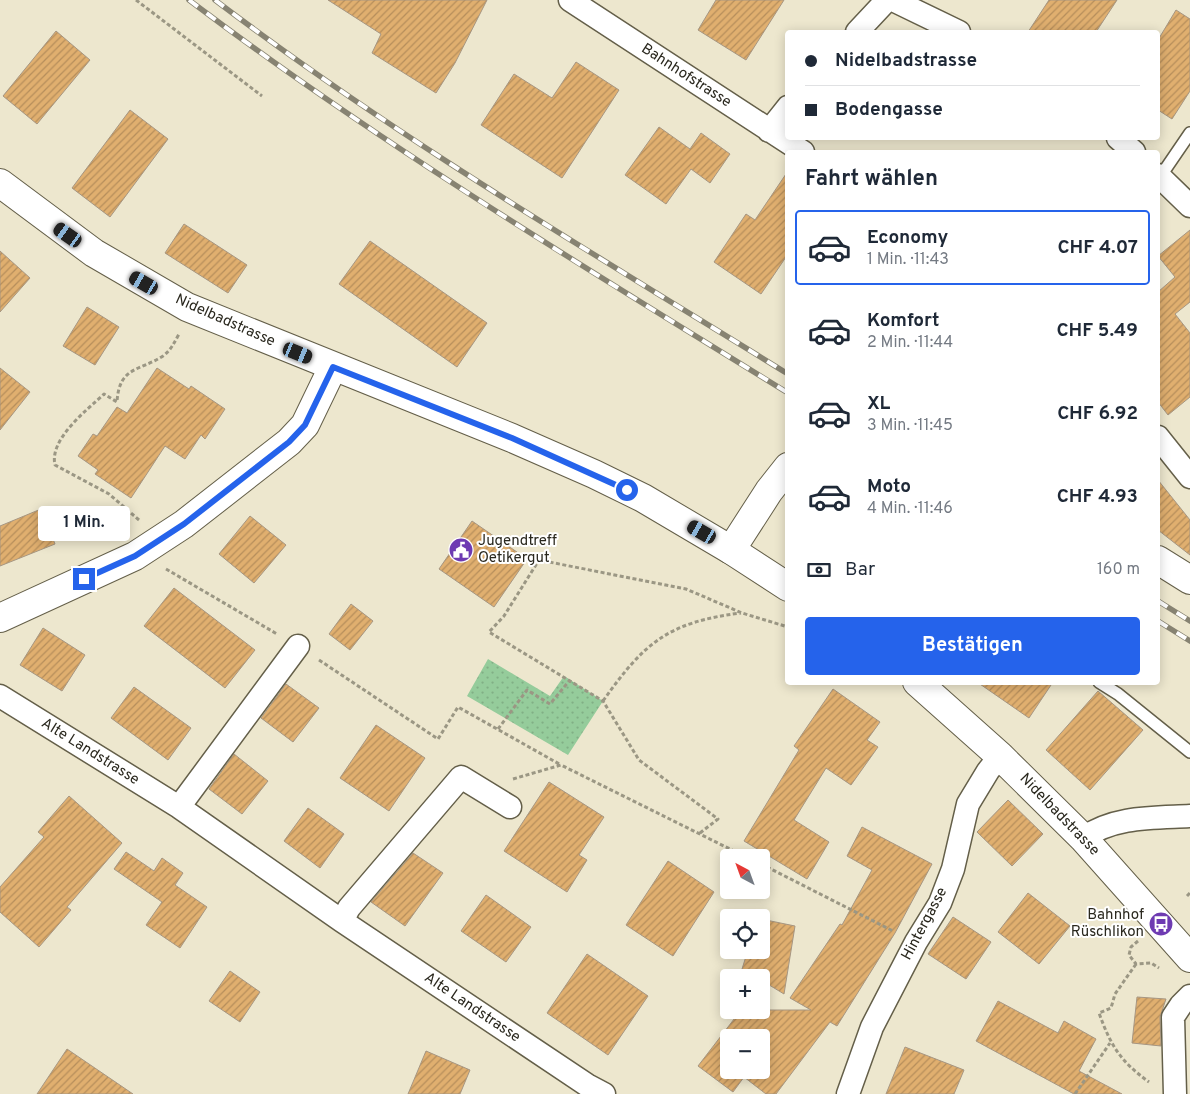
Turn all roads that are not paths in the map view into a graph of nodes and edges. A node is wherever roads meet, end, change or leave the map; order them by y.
1 (570, 0) edge
2 (887, 0) edge
3 (893, 0) edge
4 (859, 30) edge
5 (955, 30) edge
6 (785, 111) edge
7 (769, 131) junction
8 (1190, 133) edge
9 (1120, 140) edge
10 (800, 150) edge
11 (1132, 150) edge
12 (1160, 175) edge
13 (1160, 177) edge
14 (0, 184) edge
15 (1190, 206) edge
16 (333, 367) junction
17 (1160, 440) edge
18 (785, 471) edge
19 (1190, 477) edge
20 (731, 550) junction
21 (1160, 561) edge
22 (1190, 580) edge
23 (785, 585) edge
24 (0, 618) edge
25 (298, 646) road end
26 (920, 685) edge
27 (1104, 685) edge
28 (0, 696) edge
29 (1190, 752) edge
30 (1000, 756) junction
31 (179, 807) junction
32 (510, 807) dead end
33 (1190, 816) edge
34 (1083, 838) junction
35 (342, 921) junction
36 (1190, 958) edge
37 (1190, 996) edge
38 (604, 1094) edge
39 (848, 1094) edge
40 (1174, 1094) edge

1 - 7 street, Bahnhofstrasse
2 - 4 street
3 - 5 street
6 - 7 street
7 - 10 street, Bahnhofstrasse
8 - 12 lane
9 - 11 street
13 - 15 street
14 - 16 main road, Nidelbadstrasse
16 - 20 main road, Nidelbadstrasse
16 - 24 main road
17 - 19 street
18 - 20 main road
20 - 23 main road, Nidelbadstrasse
21 - 22 main road
25 - 31 street
26 - 30 main road, Nidelbadstrasse
27 - 29 lane
28 - 31 street, Alte Landstrasse
30 - 34 main road, Nidelbadstrasse
30 - 39 street, Hintergasse
31 - 35 street, Alte Landstrasse
32 - 35 street
33 - 34 street
34 - 36 main road, Nidelbadstrasse
35 - 38 street, Alte Landstrasse
37 - 40 street

